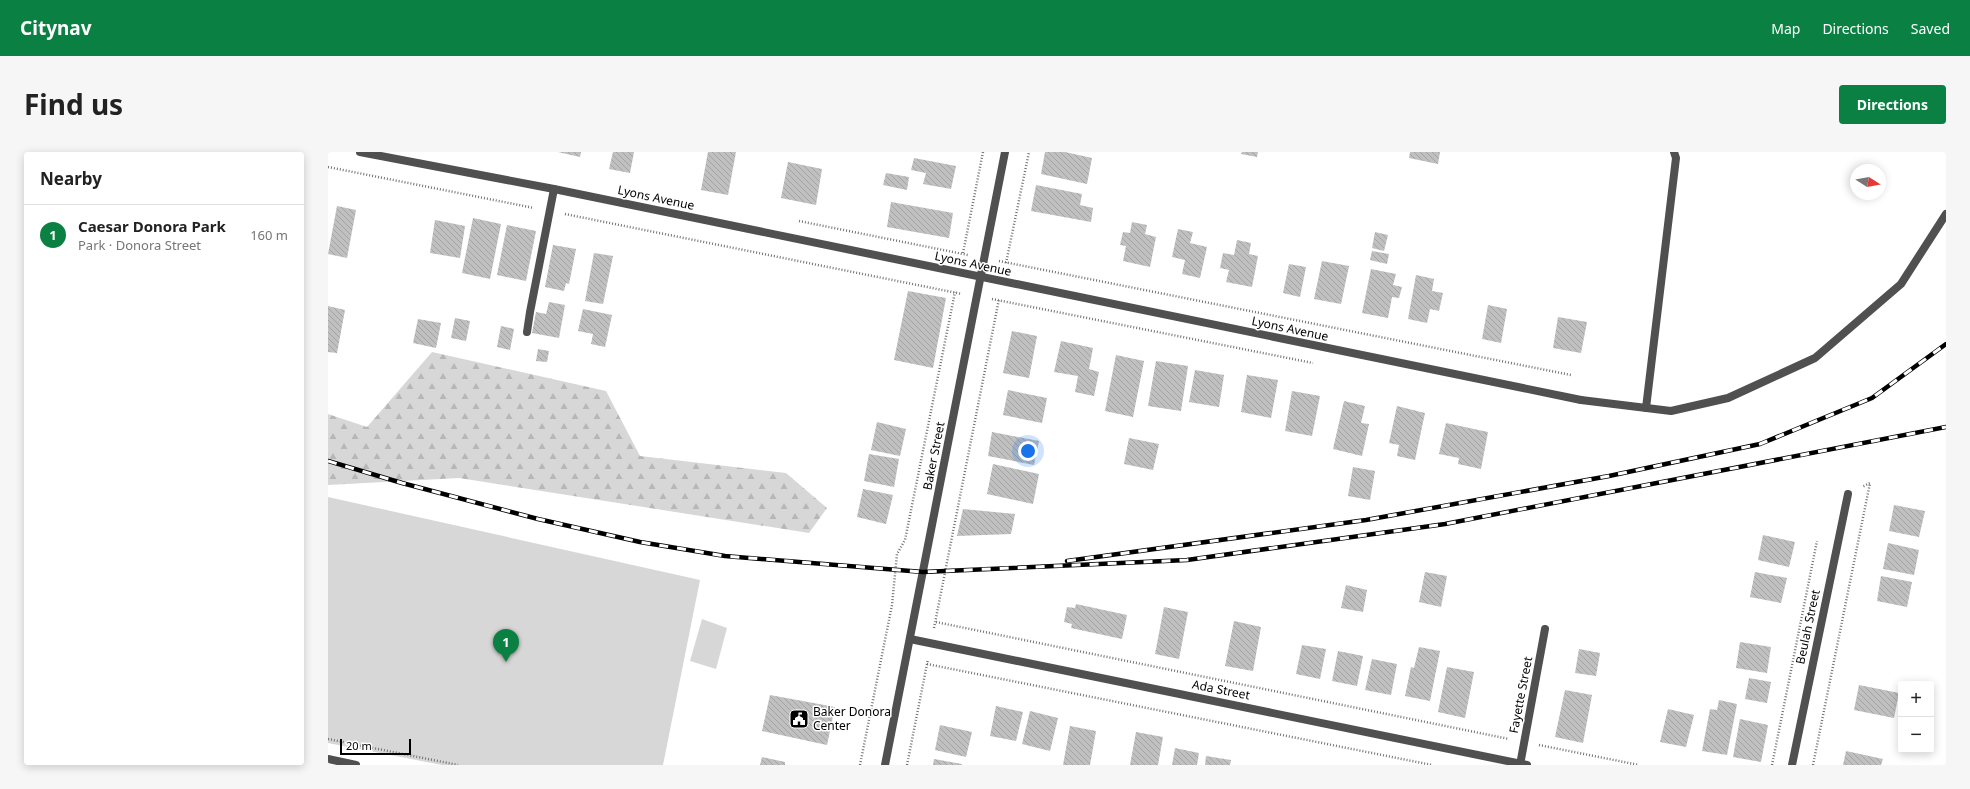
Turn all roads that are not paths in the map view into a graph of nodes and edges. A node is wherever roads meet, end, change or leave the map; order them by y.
1 (360, 152) edge
2 (1006, 152) edge
3 (1674, 152) edge
4 (554, 190) junction
5 (1946, 214) edge
6 (980, 278) junction
7 (527, 332) dead end
8 (1646, 408) junction
9 (1848, 494) road end
10 (1546, 629) dead end
11 (910, 640) junction
12 (328, 759) edge
13 (356, 765) edge
14 (885, 765) edge
15 (1522, 765) edge
16 (1792, 765) edge

1 - 4 street, Lyons Avenue
2 - 6 street, Baker Street
3 - 8 street
4 - 6 street, Lyons Avenue
4 - 7 street
5 - 8 street, Lyons Avenue
6 - 8 street, Lyons Avenue
6 - 11 street, Baker Street
9 - 16 street, Beulah Street
10 - 15 street, Fayette Street
11 - 14 street, Baker Street
11 - 15 street, Ada Street
12 - 13 street

